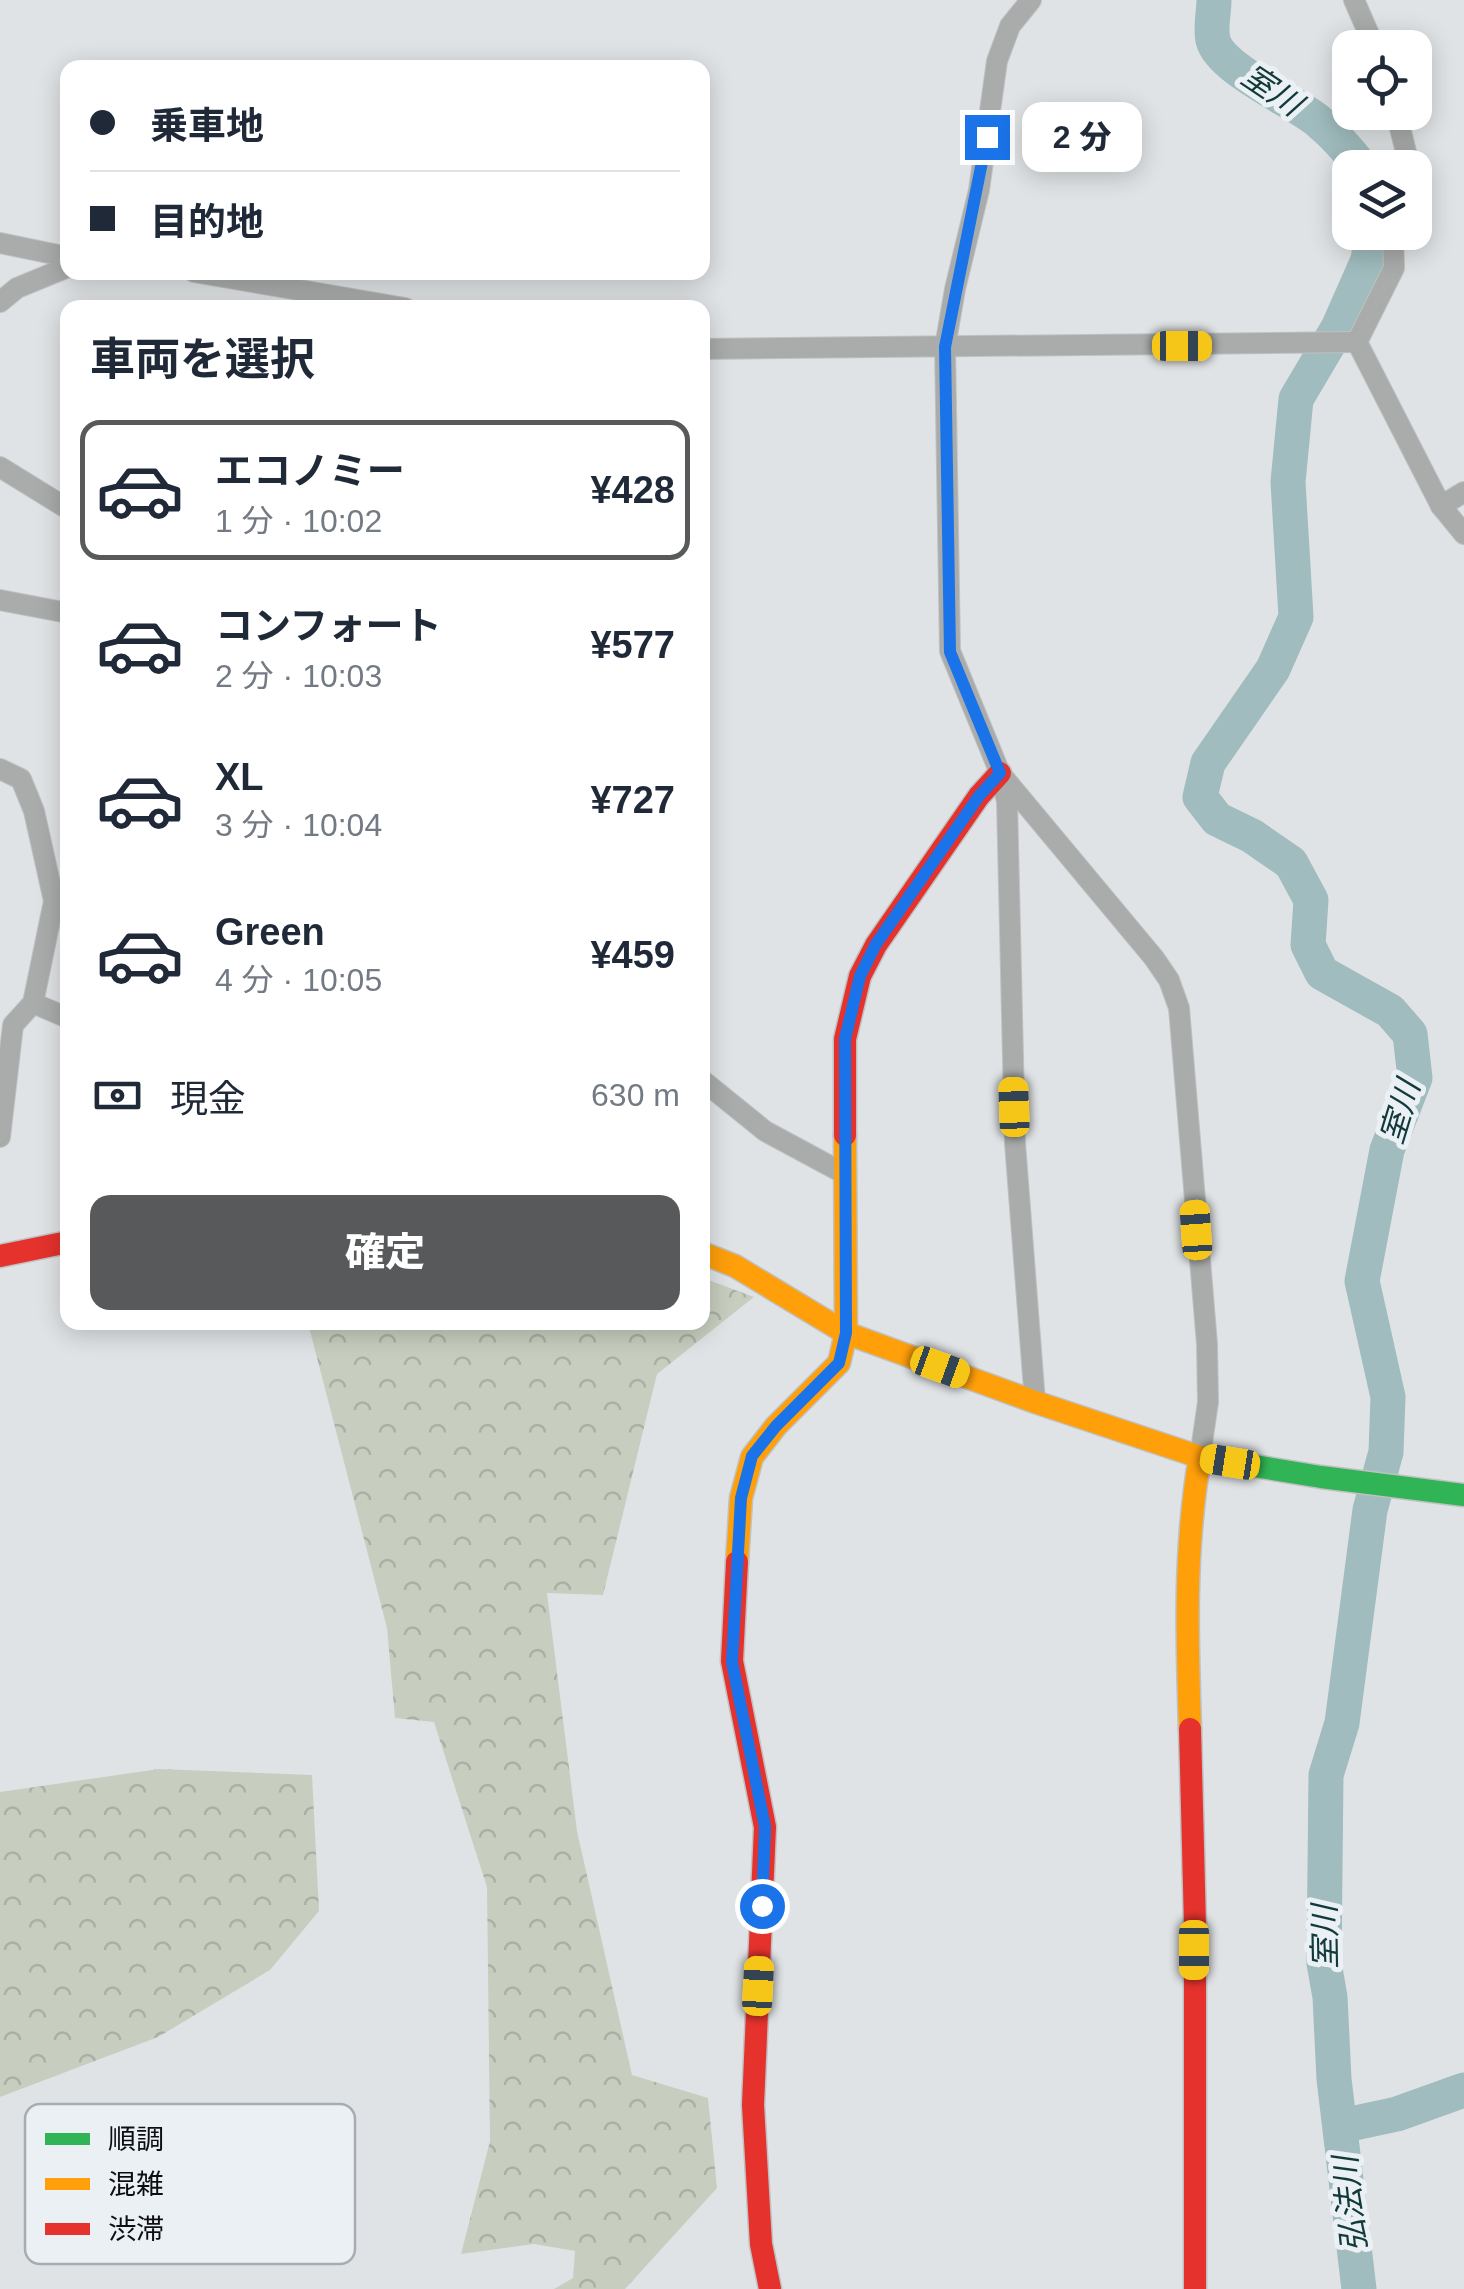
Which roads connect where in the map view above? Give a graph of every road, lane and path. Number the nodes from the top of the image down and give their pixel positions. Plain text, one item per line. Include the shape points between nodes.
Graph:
1 (1031, 0) edge
2 (1354, 0) edge
3 (1367, 30) edge
4 (0, 243) edge
5 (1394, 250) edge
6 (60, 254) edge
7 (60, 270) edge
8 (241, 280) edge
9 (358, 300) edge
10 (0, 302) edge
11 (1357, 342) junction
12 (945, 347) junction
13 (710, 349) edge
14 (0, 466) edge
15 (1464, 492) edge
16 (60, 504) edge
17 (1442, 506) junction
18 (1464, 534) edge
19 (0, 600) edge
20 (60, 611) edge
21 (0, 768) edge
22 (1000, 773) junction
23 (33, 1003) junction
24 (60, 1015) edge
25 (710, 1086) edge
26 (0, 1137) edge
27 (843, 1173) junction
28 (60, 1244) edge
29 (0, 1256) edge
30 (710, 1256) edge
31 (846, 1333) junction
32 (1035, 1402) junction
33 (1200, 1457) junction
34 (1464, 1495) edge
35 (770, 2289) edge
36 (1196, 2289) edge

1 - 12 street via 1010,26 997,61
2 - 3 street
4 - 6 street
5 - 11 street via 1394,268
7 - 10 street
8 - 9 street
11 - 12 street
11 - 17 street
12 - 13 street
12 - 22 street via 950,652
14 - 16 street
15 - 17 street
17 - 18 street
19 - 20 street
21 - 23 street via 21,779 34,811 54,901
22 - 27 street via 860,976 845,1039
22 - 32 street via 1007,801 1014,1143
22 - 33 street via 1154,958 1179,1008 1207,1344
23 - 24 street
23 - 26 street via 12,1025
25 - 27 street via 765,1130
27 - 31 street
28 - 29 street
30 - 31 street
31 - 32 street
31 - 35 street via 839,1363 752,1456 741,1498 732,1662 765,1827 753,2106
32 - 33 street
33 - 34 street
33 - 36 street via 1191,1499 1189,1592

